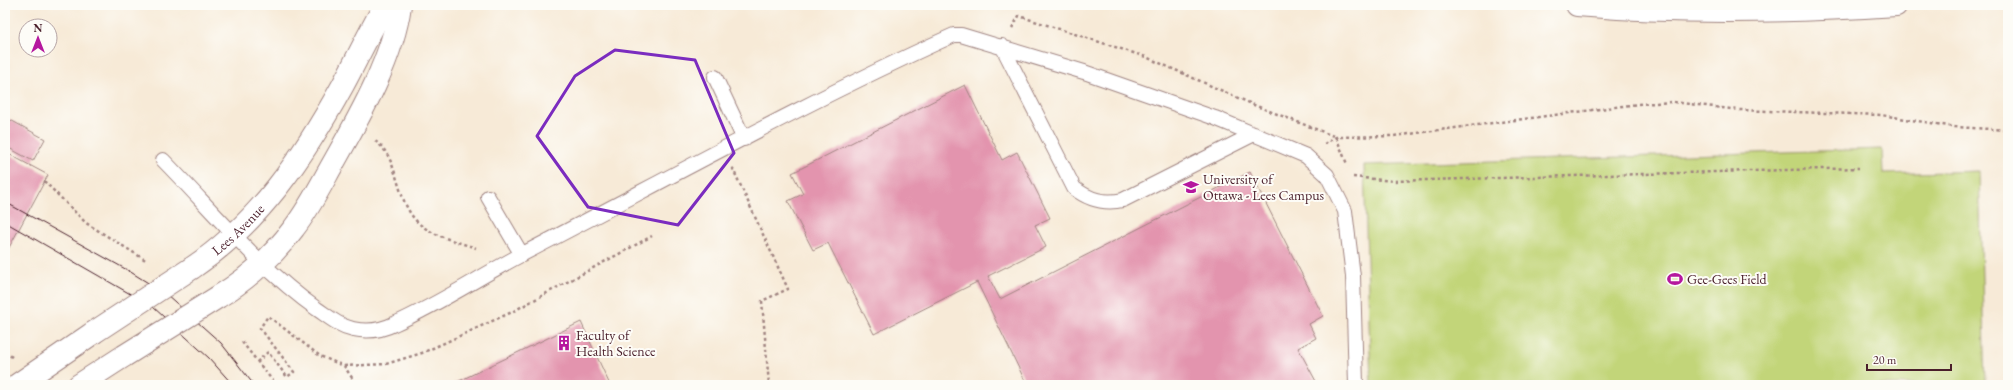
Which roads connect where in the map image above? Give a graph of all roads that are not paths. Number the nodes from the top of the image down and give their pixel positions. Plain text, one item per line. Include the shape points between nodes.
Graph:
1 (385, 5) edge
2 (400, 5) edge
3 (1576, 5) edge
4 (1896, 5) edge
5 (1002, 46) junction
6 (715, 77) dead end
7 (1254, 134) junction
8 (744, 139) junction
9 (163, 160) dead end
10 (488, 197) dead end
11 (235, 235) junction
12 (522, 255) junction
13 (261, 262) junction
14 (17, 385) edge
15 (79, 385) edge
16 (1356, 385) edge

1 - 11 main road, Lees Avenue via 309,142 264,206
2 - 13 main road via 397,24 385,60 352,131 295,228
3 - 4 main road via 1727,11 1797,11
5 - 7 lane via 1091,74
5 - 7 lane via 1074,188 1083,196 1098,201 1123,200
5 - 8 lane via 954,35 895,61
6 - 8 lane
7 - 16 lane via 1306,156 1327,175 1345,211 1350,244
8 - 12 lane
9 - 11 lane
10 - 12 lane
11 - 13 lane
11 - 14 main road, Lees Avenue, bridge via 192,268
12 - 13 lane via 398,323 375,330 340,325 289,290
13 - 15 main road, bridge via 236,286

